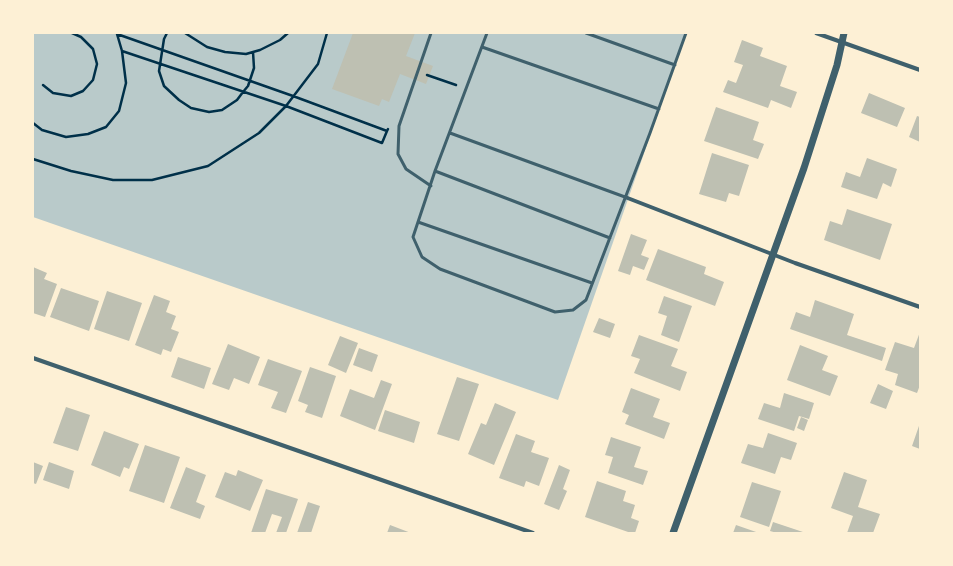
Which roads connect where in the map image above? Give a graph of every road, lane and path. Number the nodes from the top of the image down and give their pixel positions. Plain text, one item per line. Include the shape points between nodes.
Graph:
1 (72, 33) edge
2 (168, 33) edge
3 (185, 33) edge
4 (288, 33) edge
5 (327, 33) edge
6 (432, 33) edge
7 (487, 33) edge
8 (586, 33) edge
9 (686, 33) edge
10 (816, 33) edge
11 (844, 33) edge
12 (116, 34) edge
13 (843, 42) junction
14 (482, 47) junction
15 (162, 50) junction
16 (122, 51) junction
17 (253, 52) junction
18 (160, 63) junction
19 (675, 65) junction
20 (920, 70) edge
21 (418, 72) junction
22 (250, 81) junction
23 (43, 85) dead end
24 (466, 89) junction
25 (243, 92) junction
26 (293, 96) junction
27 (286, 106) junction
28 (659, 109) junction
29 (33, 123) edge
30 (389, 125) dead end
31 (387, 131) junction
32 (450, 133) junction
33 (33, 159) edge
34 (436, 171) junction
35 (431, 186) junction
36 (625, 197) junction
37 (418, 222) junction
38 (610, 238) junction
39 (772, 254) junction
40 (592, 283) junction
41 (920, 307) edge
42 (33, 358) edge
43 (533, 533) edge
44 (674, 533) edge

1 - 23 path via 81,37 93,49 97,64 93,80 83,91 71,96 54,93
2 - 15 path via 164,38
3 - 17 path via 213,49 246,54
4 - 17 path via 280,40
5 - 26 path via 318,64
6 - 21 lane
7 - 14 lane
8 - 19 lane
9 - 19 lane
10 - 13 street
11 - 13 street
12 - 15 path
12 - 16 path
13 - 20 street
13 - 39 street via 804,168
14 - 24 lane
14 - 28 lane
15 - 18 path
15 - 22 path
16 - 18 path
16 - 29 path via 126,83 119,111 106,126 88,134 66,137 42,130
17 - 22 path via 254,68
18 - 25 path
18 - 25 path via 159,71 164,86 191,108 209,112 222,110 237,100
19 - 28 lane
21 - 24 path
21 - 35 lane via 399,126 398,154 406,169
22 - 25 path
22 - 26 path
24 - 32 lane
25 - 27 path
26 - 27 path
26 - 31 path
27 - 31 path via 382,143
27 - 33 path via 259,133 208,166 152,180 113,180
28 - 36 lane
30 - 31 path
32 - 34 lane
32 - 36 lane
34 - 35 lane
34 - 38 lane
35 - 37 lane
36 - 38 lane
36 - 39 street
37 - 40 lane
37 - 40 lane via 413,237 422,258 440,269 554,312 573,310 586,300
38 - 40 lane
39 - 41 street
39 - 44 street
42 - 43 street

